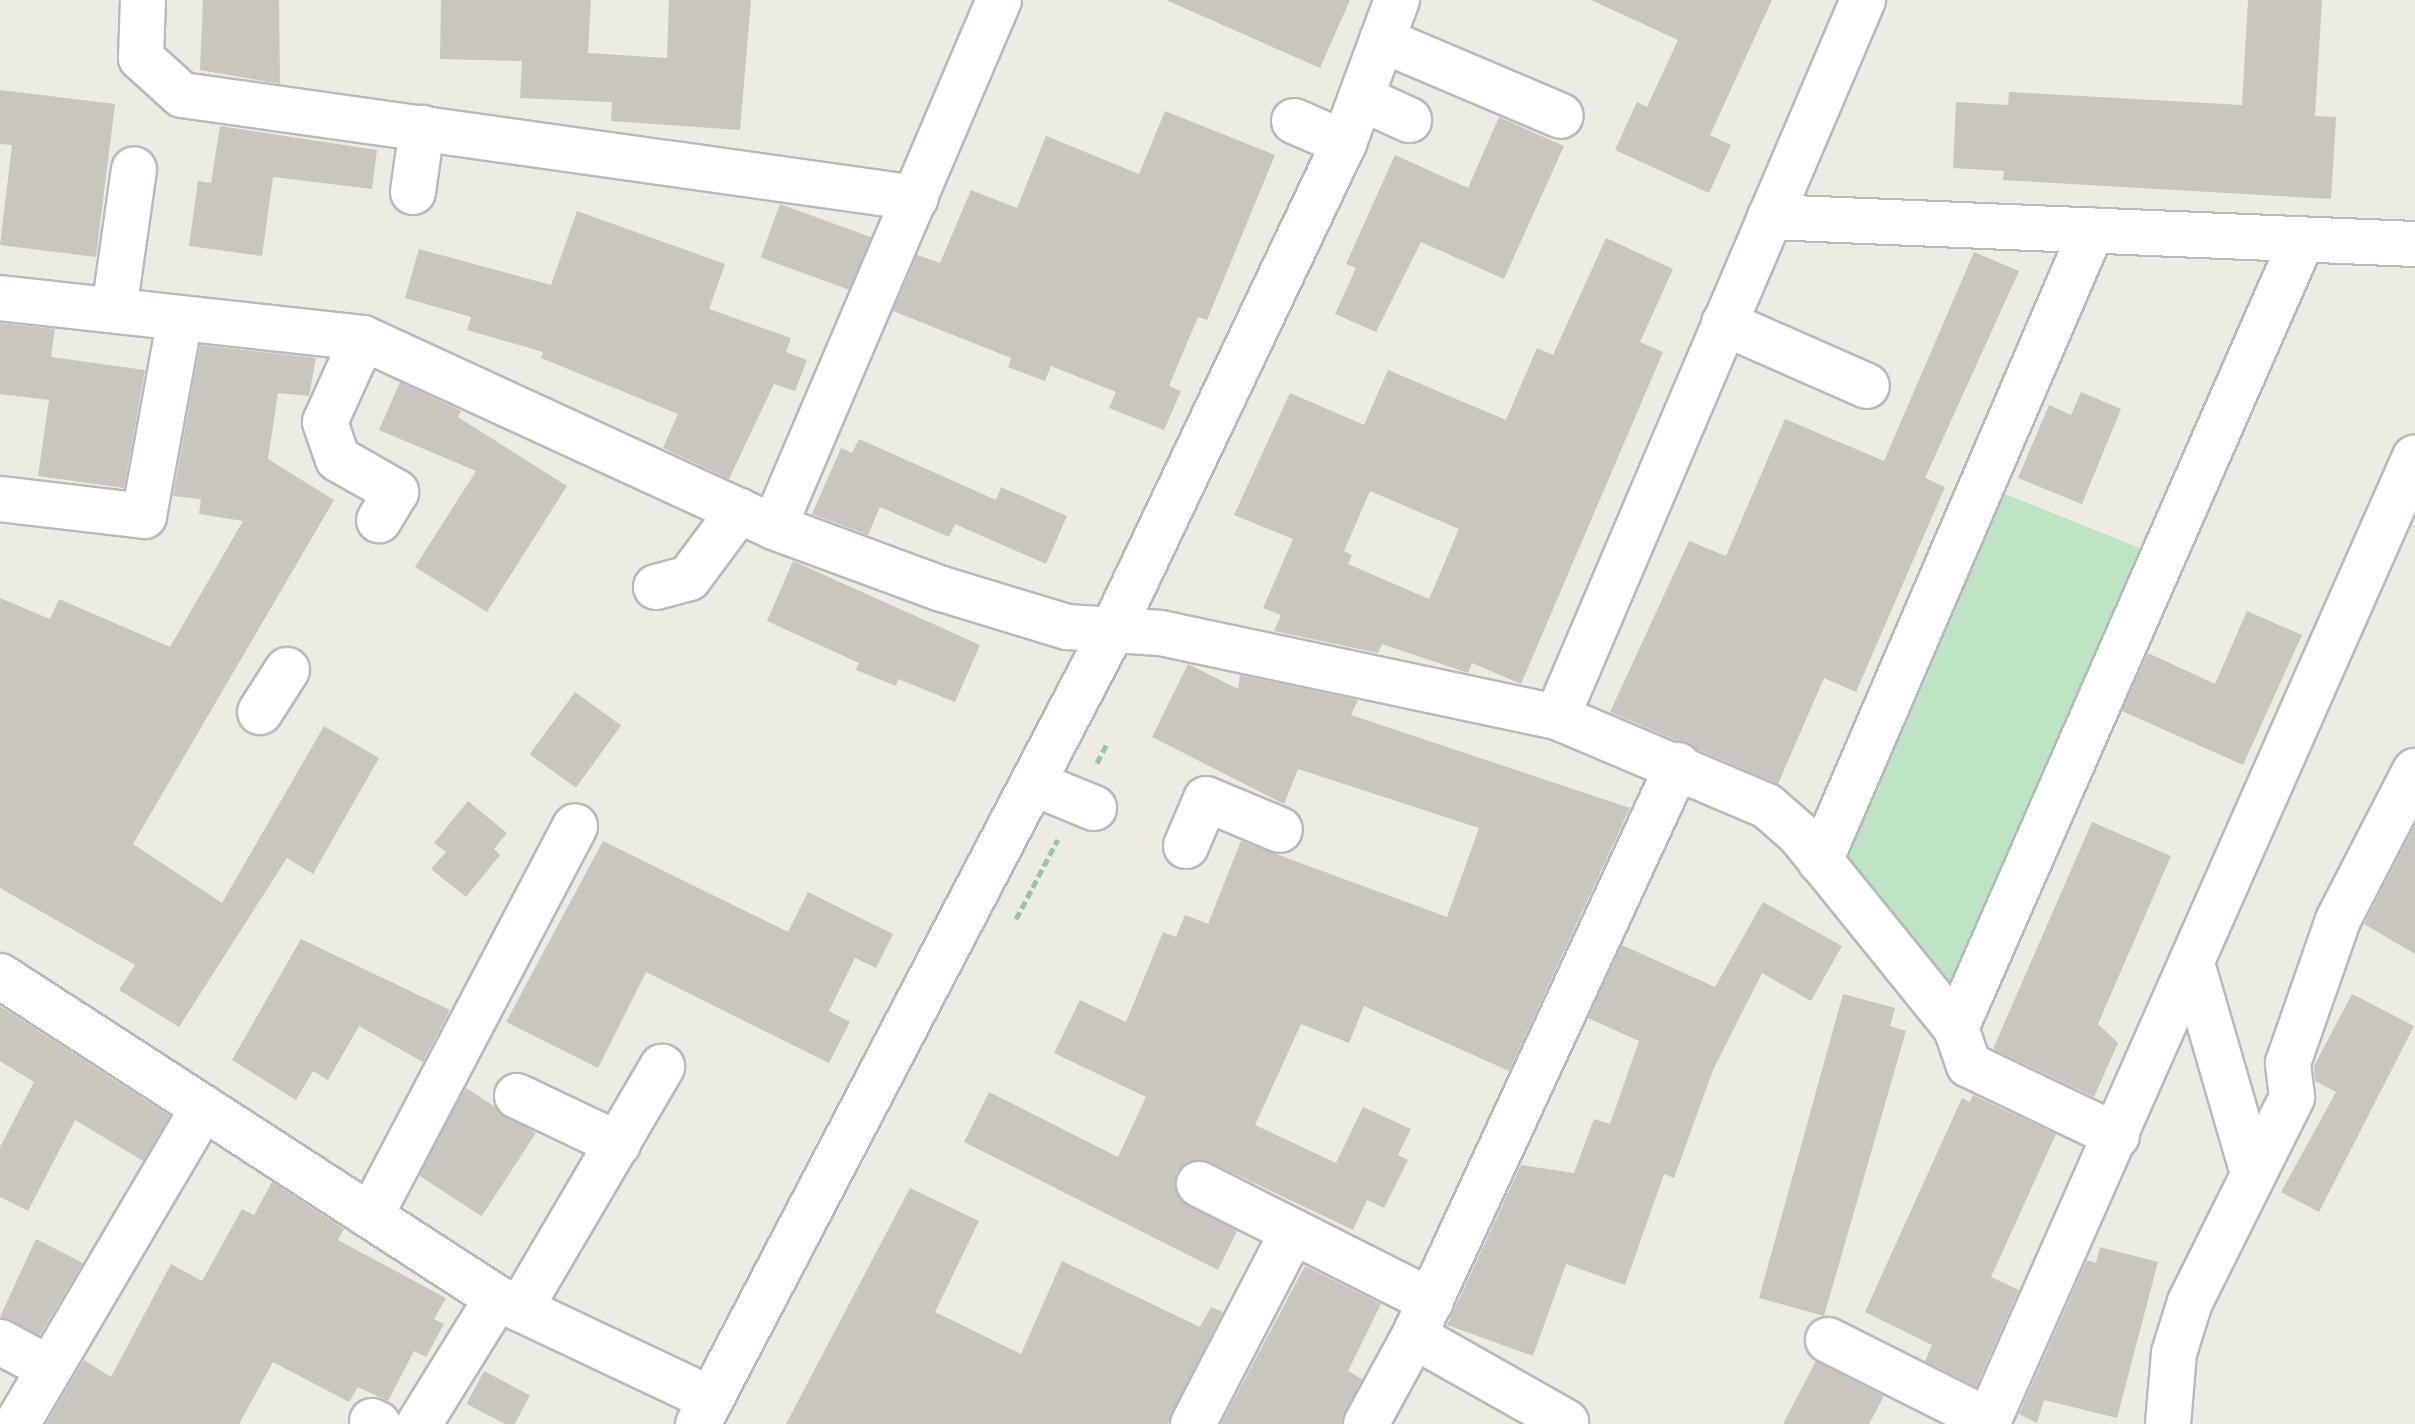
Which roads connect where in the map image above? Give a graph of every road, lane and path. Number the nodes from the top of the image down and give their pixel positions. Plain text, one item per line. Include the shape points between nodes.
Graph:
1 (143, 0) edge
2 (999, 0) edge
3 (1397, 0) edge
4 (1863, 0) edge
5 (1382, 40) junction
6 (1361, 98) junction
7 (1561, 116) dead end
8 (1409, 120) dead end
9 (1294, 121) dead end
10 (422, 128) junction
11 (1344, 143) junction
12 (134, 169) dead end
13 (413, 192) dead end
14 (916, 198) junction
15 (1770, 217) junction
16 (2092, 230) junction
17 (2302, 240) junction
18 (2415, 244) edge
19 (0, 298) edge
20 (114, 310) junction
21 (180, 318) junction
22 (1724, 323) junction
23 (363, 338) junction
24 (1867, 386) dead end
25 (2415, 457) edge
26 (0, 499) edge
27 (756, 519) junction
28 (379, 520) dead end
29 (656, 587) dead end
30 (1112, 631) junction
31 (287, 670) dead end
32 (260, 712) dead end
33 (1557, 717) junction
34 (1678, 765) junction
35 (2415, 771) edge
36 (1033, 783) junction
37 (1094, 808) dead end
38 (575, 826) dead end
39 (1280, 830) dead end
40 (1186, 846) dead end
41 (1820, 861) junction
42 (2193, 967) junction
43 (0, 976) edge
44 (1956, 1028) junction
45 (662, 1067) dead end
46 (517, 1096) dead end
47 (203, 1108) junction
48 (2117, 1136) junction
49 (618, 1144) junction
50 (2253, 1173) junction
51 (1199, 1184) dead end
52 (371, 1215) junction
53 (1293, 1231) junction
54 (508, 1304) junction
55 (1422, 1318) junction
56 (1828, 1340) dead end
57 (0, 1342) edge
58 (49, 1368) junction
59 (705, 1412) edge
60 (1566, 1422) dead end
61 (1988, 1422) edge
62 (17, 1424) edge
63 (419, 1424) edge
64 (1193, 1424) edge
65 (1366, 1424) edge
66 (2168, 1424) edge

1 - 10 street via 141,58 182,95
2 - 14 street
3 - 5 street
4 - 15 street
5 - 6 street
5 - 7 street
6 - 8 street
6 - 11 street
9 - 11 street
10 - 13 street
10 - 14 street
11 - 30 street
12 - 20 street
14 - 27 street
15 - 16 street
15 - 22 street
16 - 17 street
16 - 41 street
17 - 18 street
17 - 44 street
19 - 20 street
20 - 21 street
21 - 23 street
21 - 26 street via 144,516
22 - 24 street
22 - 33 street
23 - 27 street
23 - 28 street via 325,422 338,459 396,492
25 - 42 street
27 - 29 street via 689,578
27 - 30 street via 942,589 1067,627
30 - 33 street via 1161,633
30 - 36 street
31 - 32 street
33 - 34 street
34 - 41 street via 1767,806
34 - 55 street
35 - 50 street via 2338,920 2288,1063 2292,1097
36 - 37 street
36 - 59 street
38 - 52 street
39 - 40 street via 1206,799
41 - 44 street
42 - 48 street
42 - 50 street
43 - 47 street
44 - 48 street via 1969,1065
45 - 49 street
46 - 49 street
47 - 52 street
47 - 58 street
48 - 61 street
49 - 54 street
50 - 66 street via 2190,1302 2174,1353
51 - 53 street
52 - 54 street
53 - 55 street
53 - 64 street
54 - 59 street
54 - 63 street
55 - 60 street
55 - 65 street
56 - 61 street
57 - 58 street
58 - 62 street

